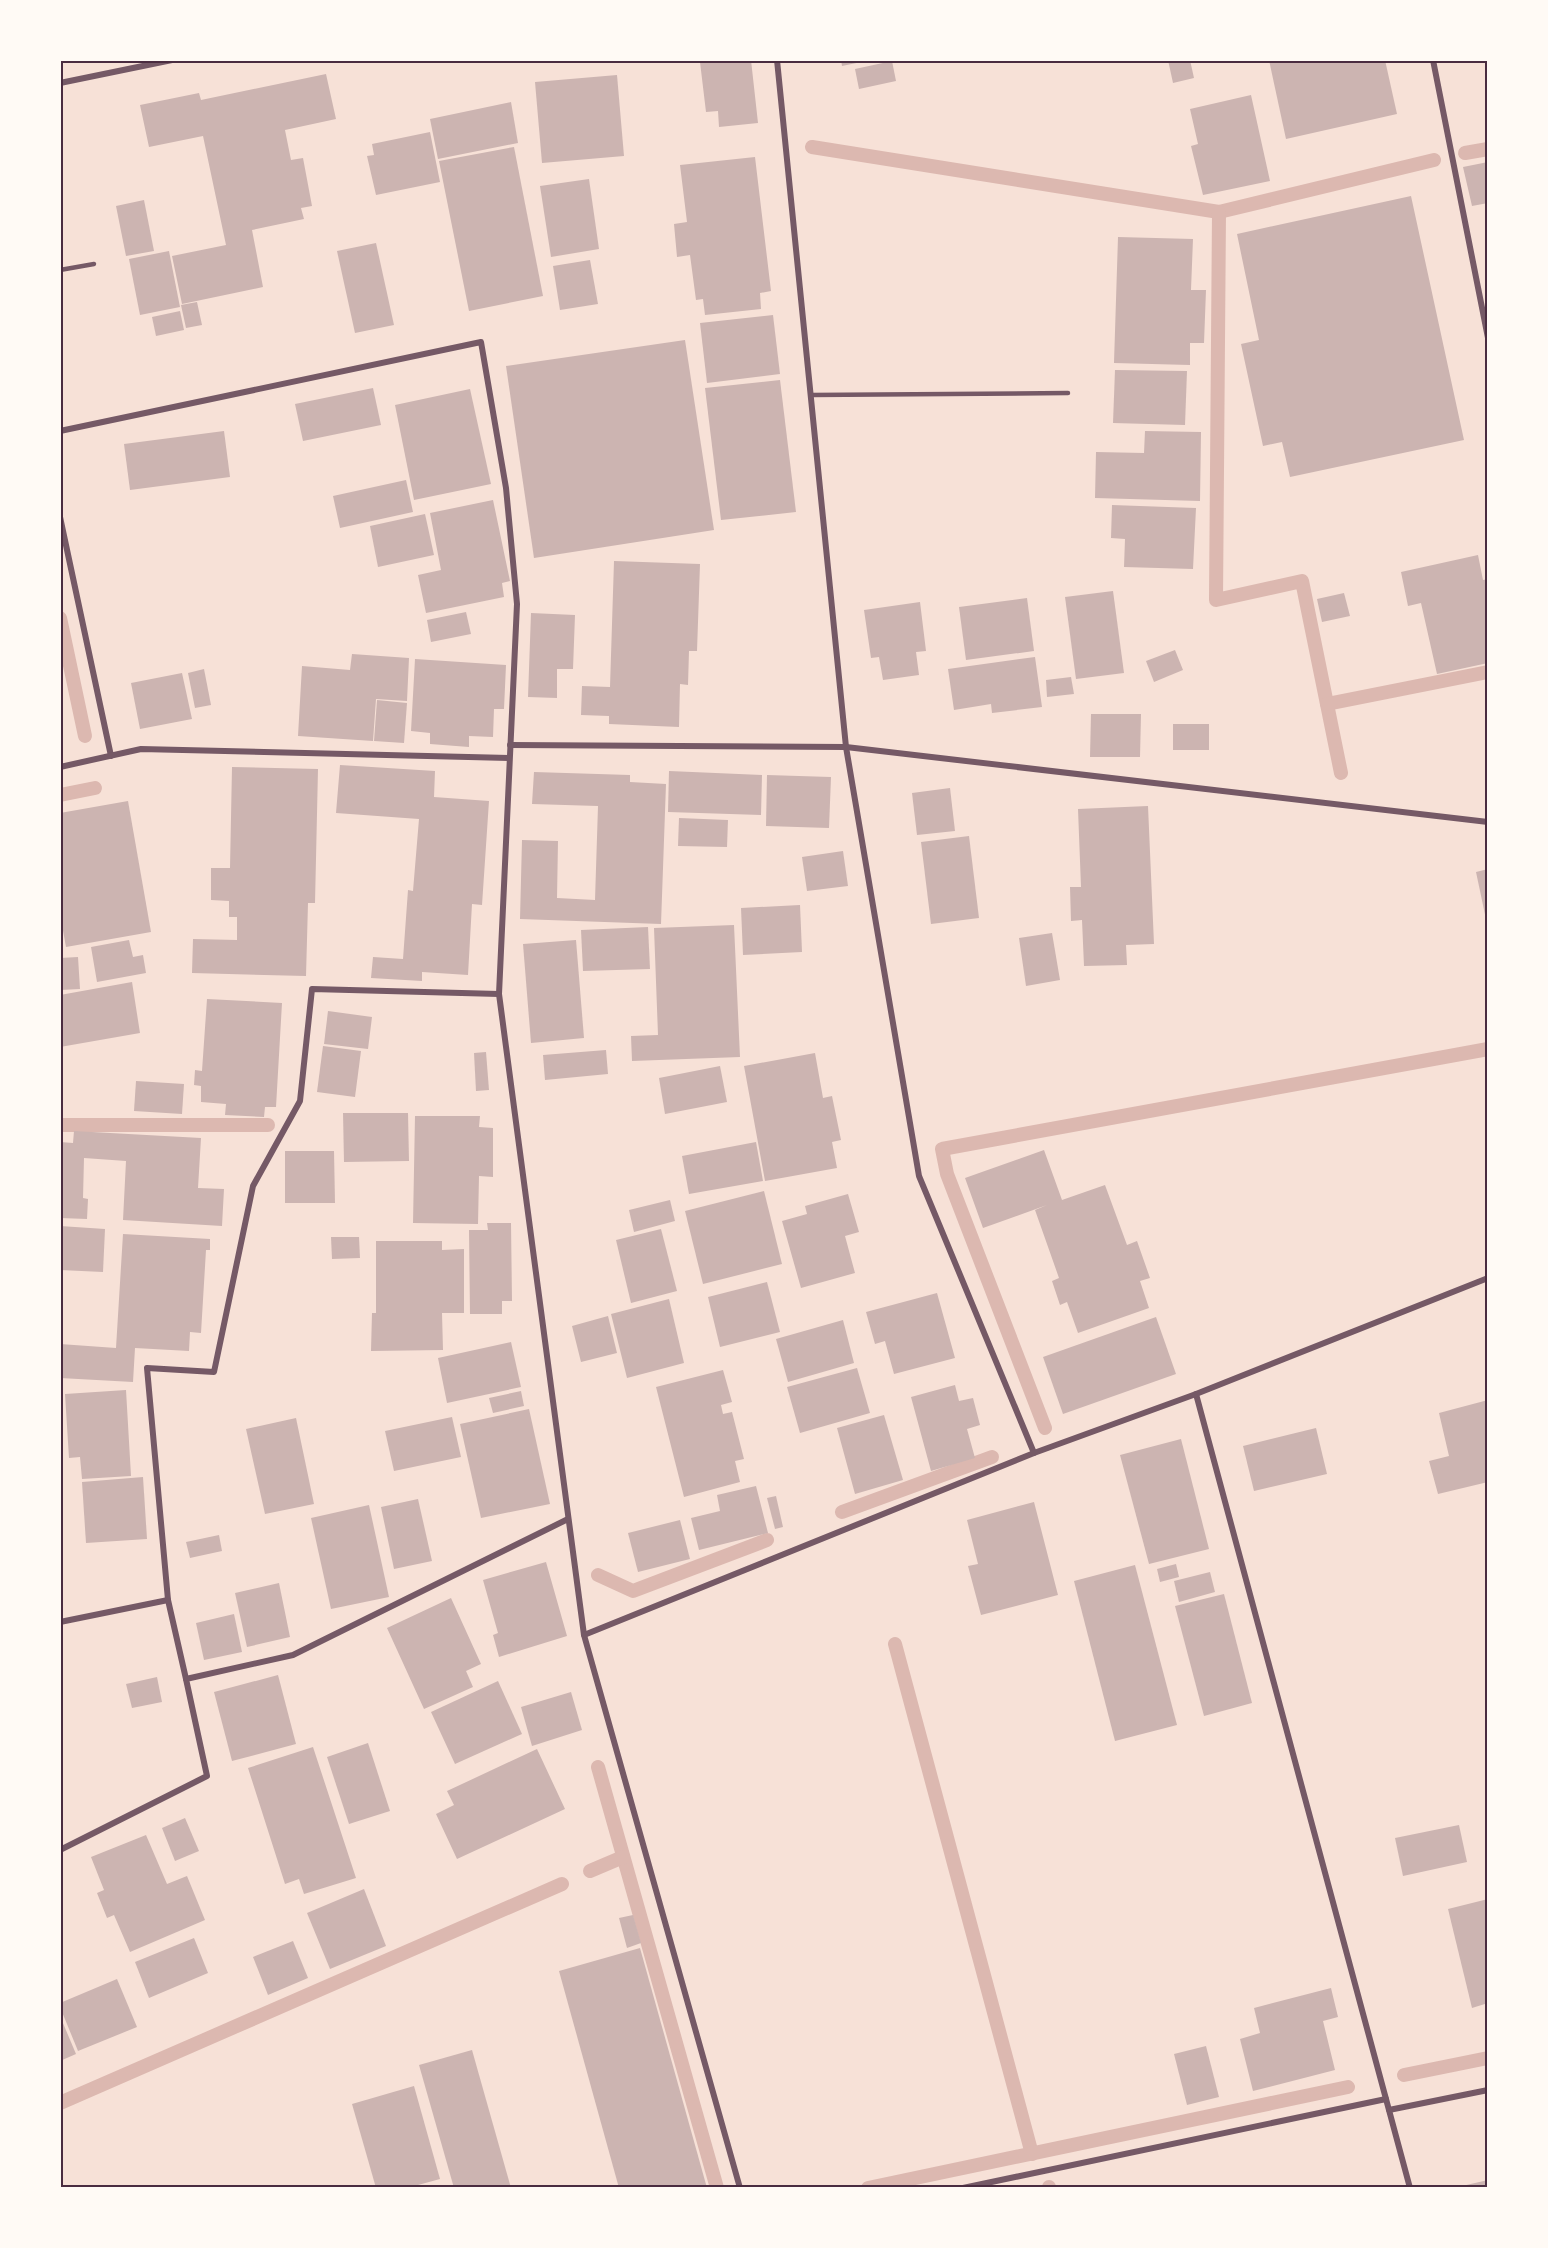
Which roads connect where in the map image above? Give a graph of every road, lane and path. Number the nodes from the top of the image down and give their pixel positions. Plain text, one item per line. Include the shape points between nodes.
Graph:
1 (172, 60) edge
2 (777, 60) edge
3 (1433, 60) edge
4 (60, 83) edge
5 (94, 264) dead end
6 (60, 270) edge
7 (1488, 338) edge
8 (1068, 393) dead end
9 (811, 395) junction
10 (60, 431) edge
11 (60, 518) edge
12 (510, 745) junction
13 (846, 747) junction
14 (111, 756) junction
15 (509, 758) junction
16 (60, 767) edge
17 (1488, 822) edge
18 (499, 994) junction
19 (1488, 1278) edge
20 (1196, 1394) junction
21 (1034, 1453) junction
22 (568, 1519) junction
23 (168, 1600) junction
24 (60, 1622) edge
25 (584, 1635) junction
26 (186, 1679) junction
27 (60, 1850) edge
28 (1488, 2090) edge
29 (1386, 2099) junction
30 (1389, 2110) junction
31 (740, 2188) edge
32 (963, 2188) edge
33 (1410, 2188) edge

1 - 4 street
2 - 9 street
3 - 7 street
5 - 6 lane
8 - 9 lane
9 - 13 street
10 - 12 street via 481,342 506,488 517,604
11 - 14 street
12 - 13 street
12 - 15 street
13 - 17 street
13 - 21 street via 919,1176
14 - 15 street via 141,749
14 - 16 street
15 - 18 street
18 - 22 street
18 - 23 street via 312,988 300,1101 253,1186 214,1372 147,1368
19 - 20 street
20 - 21 street
20 - 29 street
21 - 25 street
22 - 25 street
22 - 26 street via 293,1654
23 - 24 street
23 - 26 street
25 - 31 street
26 - 27 street via 207,1776
28 - 30 street
29 - 30 street
29 - 32 street
30 - 33 street

